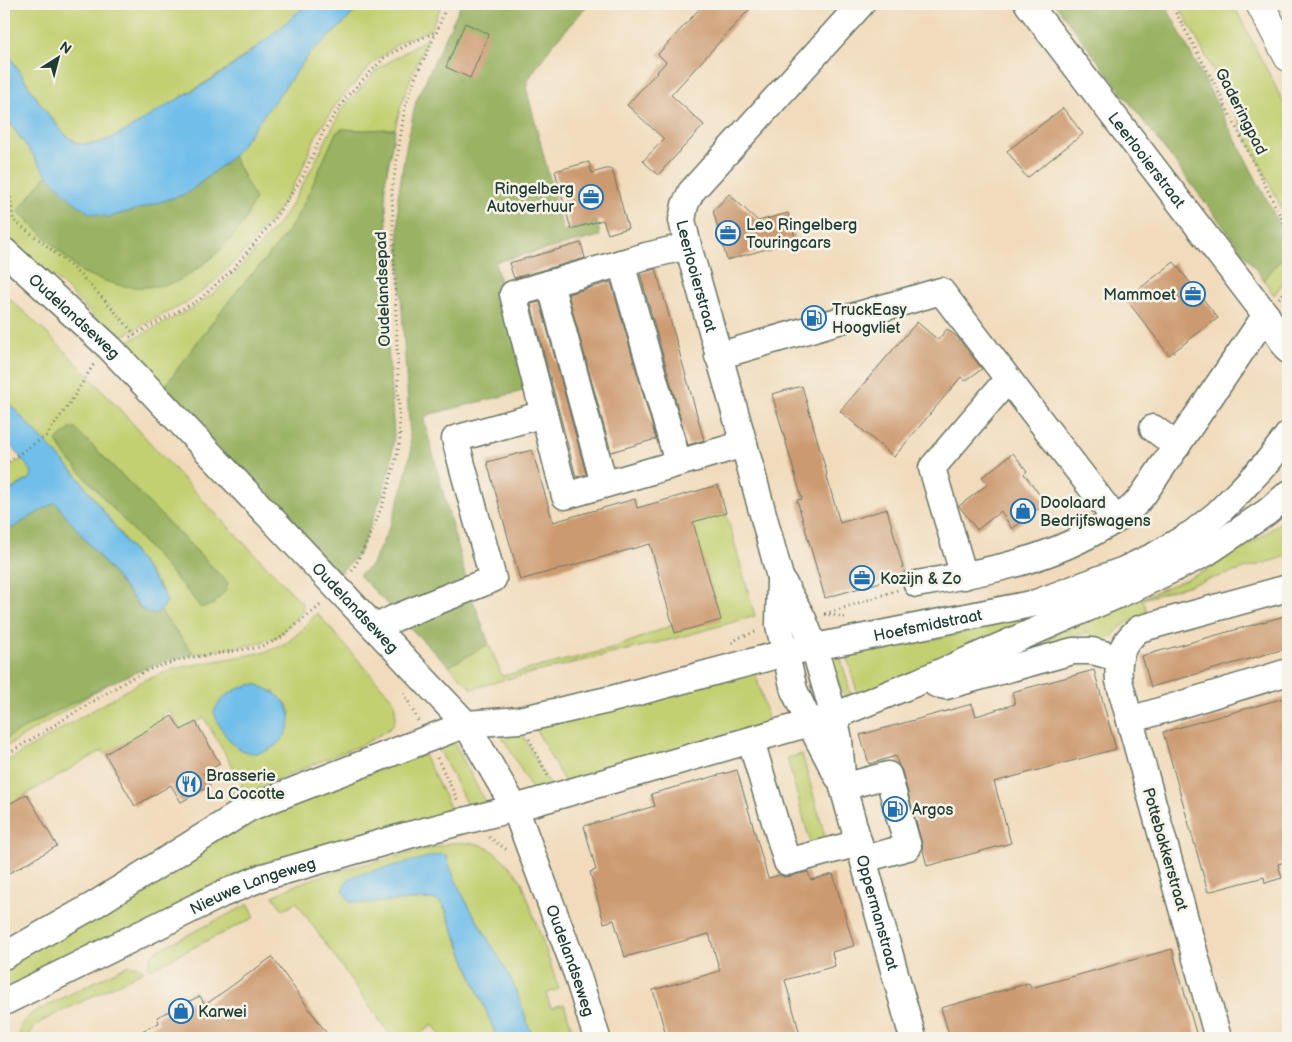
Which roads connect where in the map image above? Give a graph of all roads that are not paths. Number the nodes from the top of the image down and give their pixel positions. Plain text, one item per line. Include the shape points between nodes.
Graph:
1 (861, 4) edge
2 (1028, 4) edge
3 (1260, 4) edge
4 (1288, 57) edge
5 (688, 246) junction
6 (4, 251) edge
7 (621, 263) junction
8 (550, 283) junction
9 (1266, 315) junction
10 (1288, 350) edge
11 (718, 356) junction
12 (1008, 379) junction
13 (544, 414) junction
14 (1153, 428) dead end
15 (1288, 435) edge
16 (744, 444) junction
17 (1177, 446) junction
18 (678, 463) junction
19 (604, 484) junction
20 (1288, 494) edge
21 (1116, 520) junction
22 (964, 576) junction
23 (780, 577) junction
24 (917, 584) road end
25 (1288, 588) edge
26 (1040, 615) junction
27 (375, 628) junction
28 (814, 647) junction
29 (785, 653) junction
30 (1118, 658) junction
31 (1288, 672) edge
32 (918, 682) junction
33 (834, 716) junction
34 (1130, 720) junction
35 (466, 724) junction
36 (810, 724) junction
37 (751, 741) junction
38 (843, 787) junction
39 (515, 808) junction
40 (861, 851) junction
41 (4, 956) edge
42 (4, 1002) edge
43 (597, 1038) edge
44 (913, 1038) edge
45 (1218, 1038) edge

1 - 5 street, Leerlooierstraat via 690,192 682,220
2 - 9 street, Leerlooierstraat
3 - 4 highway
5 - 7 street
5 - 11 street, Leerlooierstraat
6 - 27 street, Oudelandseweg via 102,360 335,593
7 - 8 street
7 - 18 street
8 - 13 street via 513,294
8 - 19 street
9 - 10 street, Leerlooierstraat
9 - 17 street
11 - 12 street via 941,291
11 - 16 street, Leerlooierstraat
12 - 21 street
12 - 22 street via 932,468
13 - 19 street via 565,496
13 - 27 street via 455,439 493,578
14 - 17 street
15 - 26 street, Hoefsmidstraat via 1242,490 1193,532 1156,555
16 - 18 street
16 - 23 street, Leerlooierstraat
17 - 21 street via 1143,495
18 - 19 street
20 - 26 street, Hoefsmidstraat via 1206,553 1136,587
21 - 22 street via 1042,556
22 - 24 street
23 - 28 street, Leerlooierstraat via 804,619
23 - 29 street, Leerlooierstraat via 780,625
25 - 30 street via 1139,629
26 - 28 street, Hoefsmidstraat
26 - 32 street, Hoefsmidstraat
27 - 35 street, Oudelandseweg
28 - 29 street, Hoefsmidstraat
28 - 33 street, Oppermanstraat
29 - 35 street, Hoefsmidstraat via 520,720
29 - 36 street, Oppermanstraat via 794,690
30 - 32 street via 1078,650 946,686
30 - 34 street, Pottebakkerstraat via 1119,681
31 - 34 street
32 - 33 street, Hoefsmidstraat
33 - 36 street, Hoefsmidstraat
33 - 38 street, Oppermanstraat
34 - 45 street, Pottebakkerstraat
35 - 39 street, Oudelandseweg
35 - 41 street via 249,808 94,905
36 - 37 street, Hoefsmidstraat
36 - 38 street, Oppermanstraat
37 - 39 street, Hoefsmidstraat
37 - 40 street via 787,862
38 - 40 street, Oppermanstraat
38 - 40 street via 888,775 908,847
39 - 42 street, Nieuwe Langeweg via 263,877 222,894
39 - 43 street, Oudelandseweg via 577,974
40 - 44 street, Oppermanstraat

